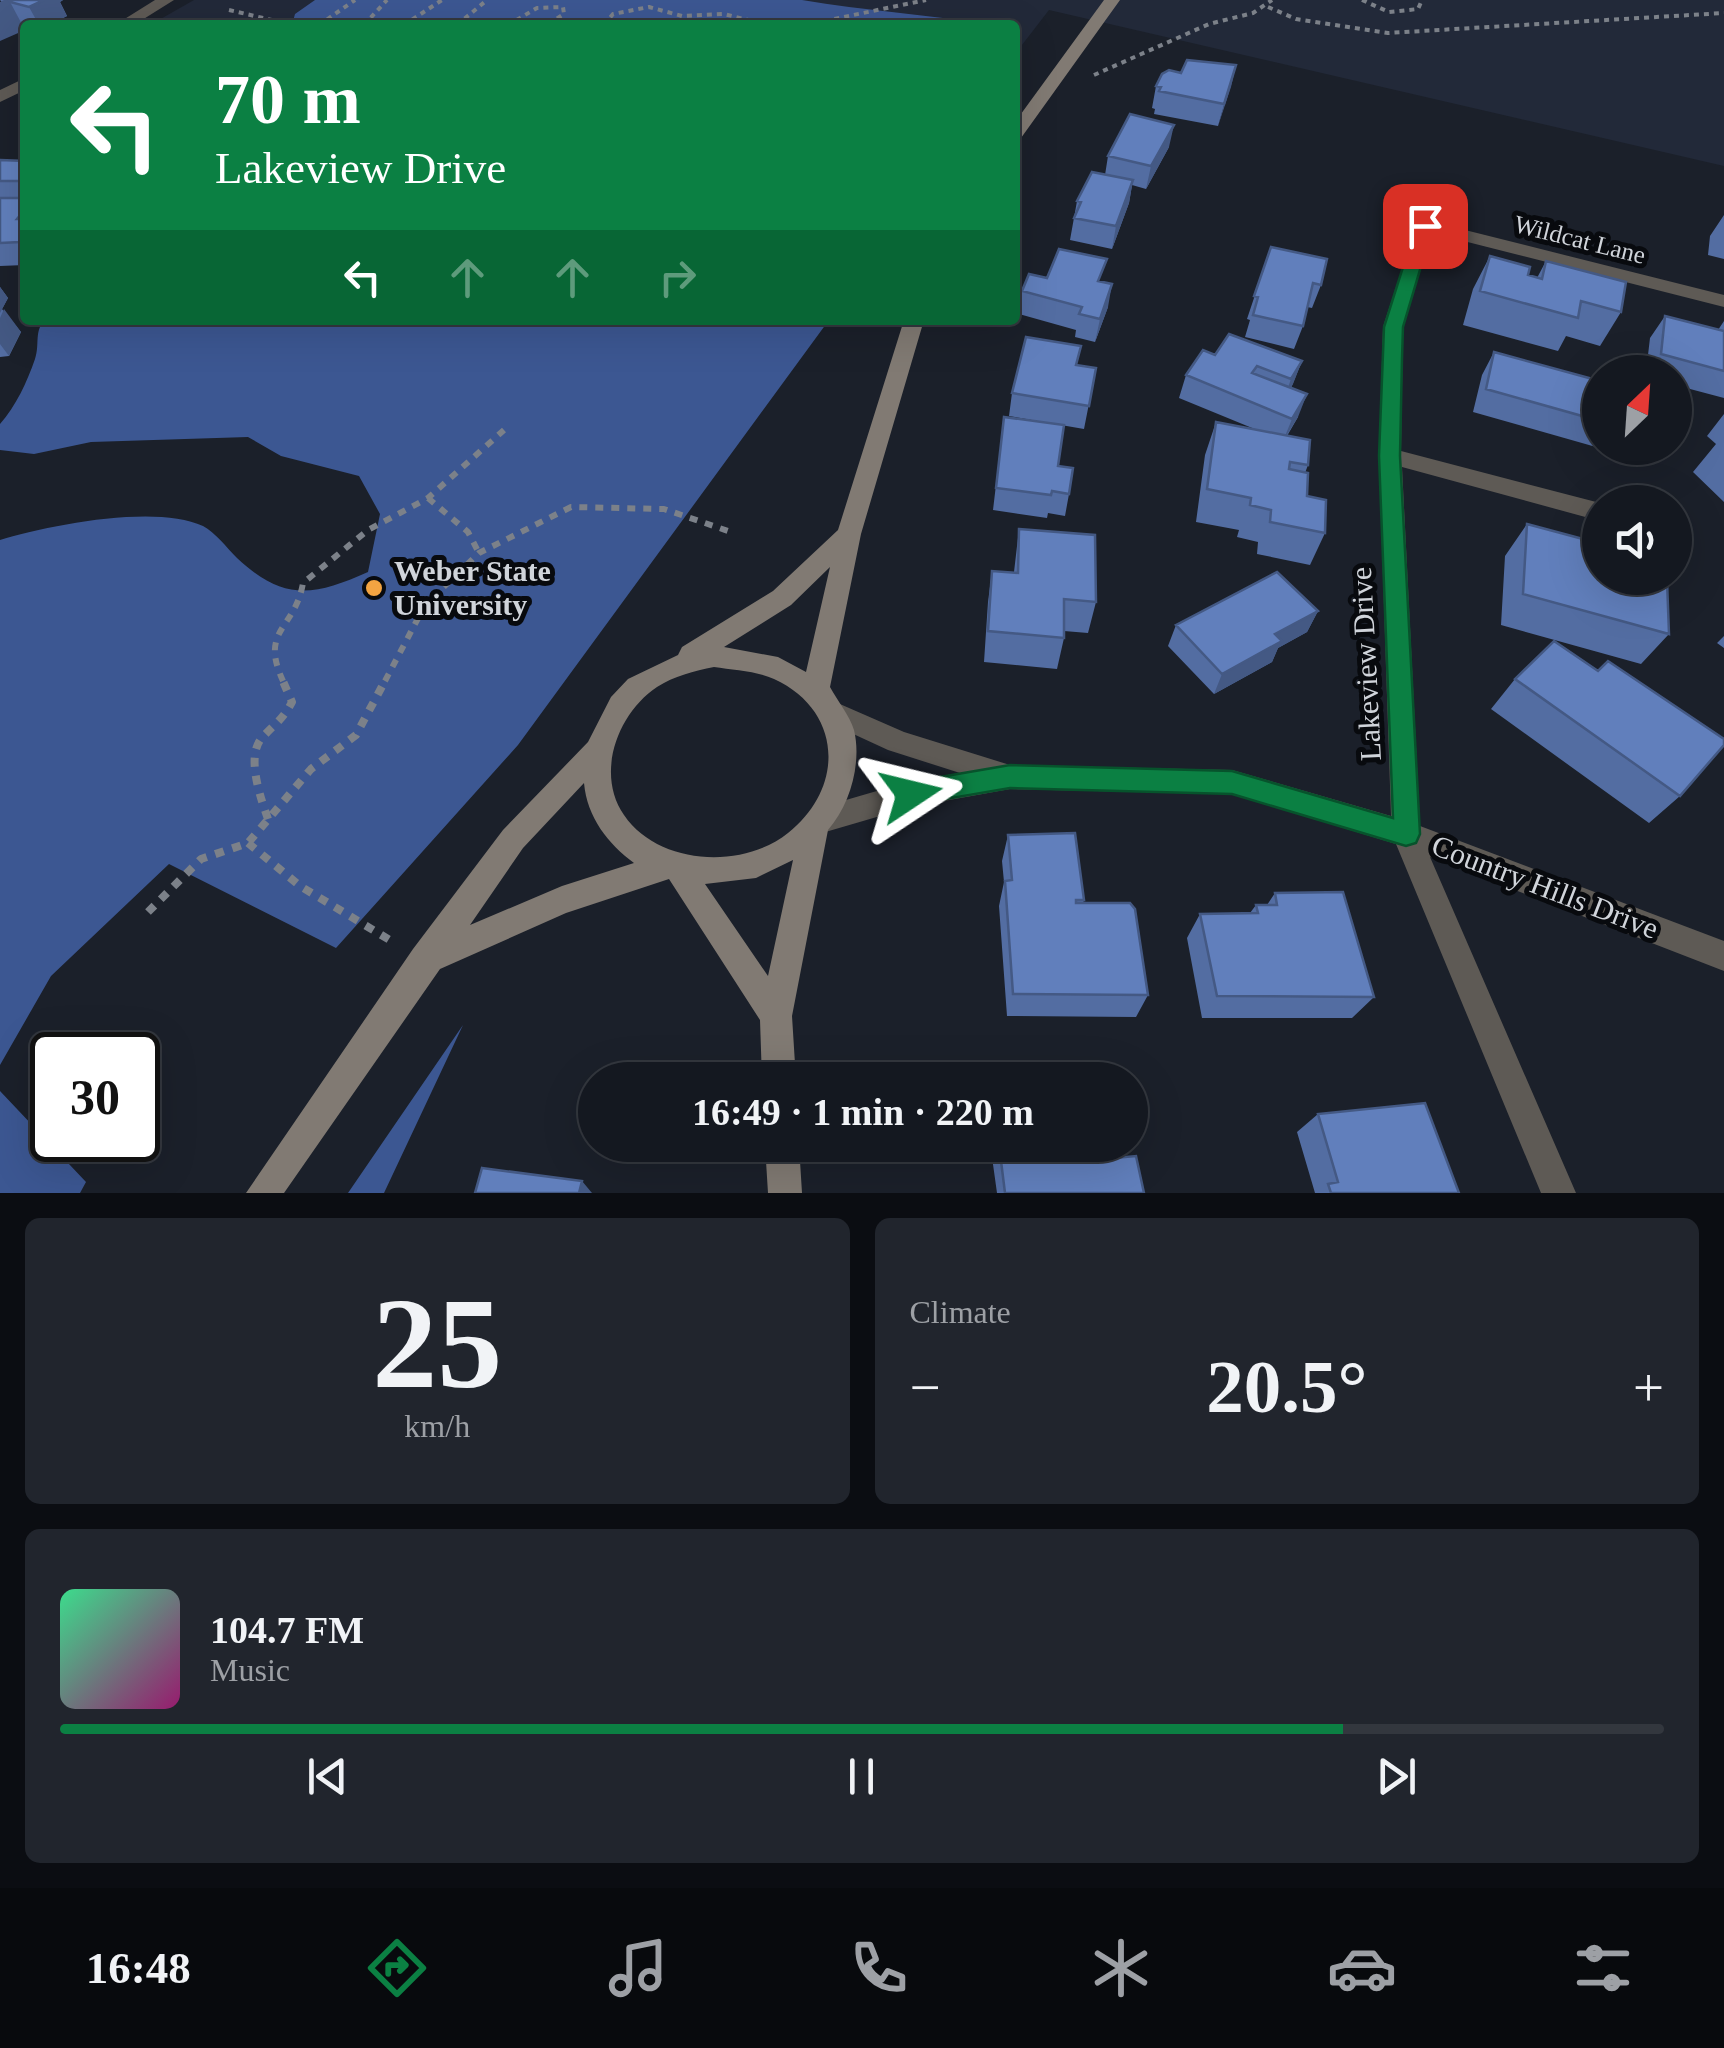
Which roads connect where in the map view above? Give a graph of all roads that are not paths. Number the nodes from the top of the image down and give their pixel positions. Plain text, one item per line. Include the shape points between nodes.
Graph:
1 (166, 0) edge
2 (1112, 0) edge
3 (132, 20) edge
4 (1020, 127) edge
5 (1425, 226) joint
6 (1724, 301) edge
7 (912, 325) edge
8 (1390, 456) junction
9 (1582, 507) edge
10 (849, 534) junction
11 (674, 666) junction
12 (816, 689) junction
13 (833, 712) junction
14 (597, 751) junction
15 (1010, 776) junction
16 (818, 824) junction
17 (1406, 834) junction
18 (674, 867) junction
19 (1724, 956) edge
20 (424, 960) junction
21 (776, 1016) junction
22 (778, 1062) edge
23 (783, 1162) edge
24 (263, 1193) edge
25 (785, 1193) edge
26 (1559, 1193) edge

1 - 3 street
2 - 4 street
5 - 6 street, Wildcat Lane
5 - 8 street, Lakeview Drive via 1394,327
7 - 10 street
8 - 9 street
8 - 17 street, Lakeview Drive
10 - 11 street via 782,598
10 - 12 street
11 - 12 street via 714,656 754,657
11 - 14 street via 638,686 612,715
12 - 13 street
13 - 15 street, Country Hills Drive via 898,742
13 - 16 street via 845,756 841,783
14 - 18 street via 596,786 610,822 638,850
14 - 20 street via 513,839
15 - 16 street, Country Hills Drive via 911,794
15 - 17 street, Country Hills Drive via 1232,782
16 - 18 street via 790,849 747,867
16 - 21 street
17 - 19 street, Country Hills Drive
17 - 26 street, Lakeview Drive
18 - 20 street via 562,900
18 - 21 street
20 - 24 street
21 - 22 street
23 - 25 street

